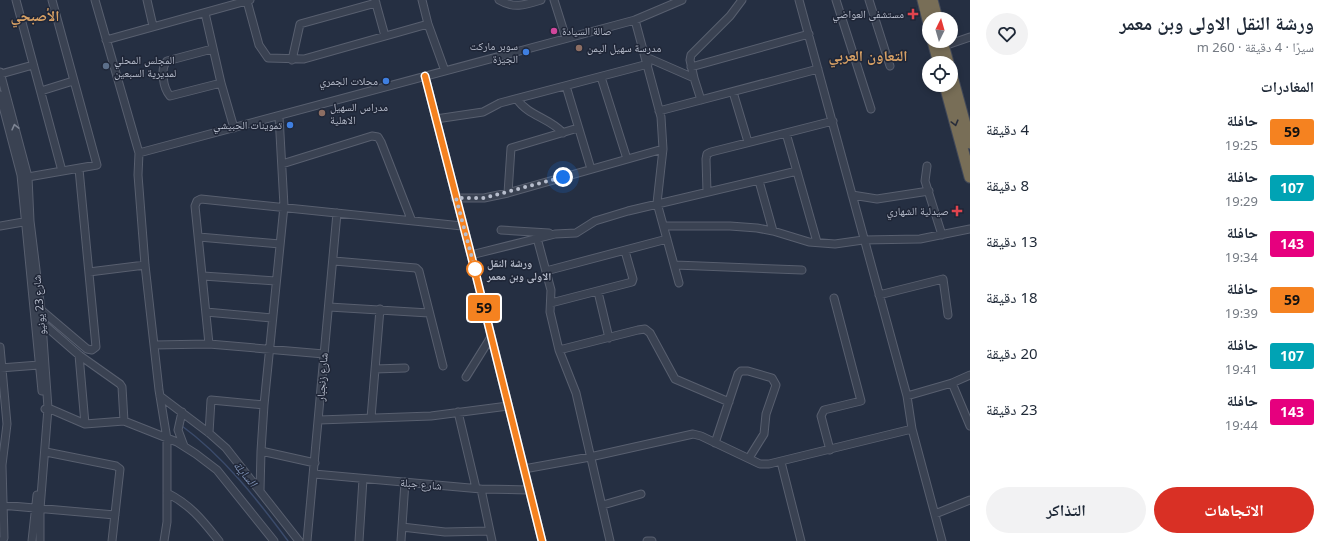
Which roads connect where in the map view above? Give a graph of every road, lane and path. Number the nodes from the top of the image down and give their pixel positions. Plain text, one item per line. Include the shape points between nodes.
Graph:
1 (16, 0) edge
2 (52, 0) edge
3 (95, 0) edge
4 (147, 0) edge
5 (248, 0) edge
6 (422, 0) edge
7 (499, 0) edge
8 (541, 0) edge
9 (554, 0) edge
10 (682, 0) edge
11 (742, 0) edge
12 (799, 0) edge
13 (836, 0) edge
14 (869, 0) edge
15 (923, 0) edge
16 (932, 0) edge
17 (376, 1) edge
18 (926, 12) edge
19 (935, 12) edge
20 (205, 13) junction
21 (635, 20) junction
22 (428, 24) junction
23 (153, 26) junction
24 (809, 34) junction
25 (385, 36) junction
26 (970, 37) edge
27 (566, 38) junction
28 (106, 40) junction
29 (958, 40) edge
30 (212, 49) junction
31 (646, 57) junction
32 (292, 60) junction
33 (648, 64) junction
34 (33, 65) junction
35 (890, 66) dead end
36 (691, 67) junction
37 (818, 68) junction
38 (445, 71) junction
39 (0, 73) edge
40 (425, 76) junction
41 (601, 77) junction
42 (694, 78) junction
43 (73, 81) junction
44 (221, 83) junction
45 (566, 86) junction
46 (41, 91) junction
47 (733, 92) junction
48 (947, 92) edge
49 (956, 92) edge
50 (0, 95) edge
51 (518, 99) junction
52 (701, 100) junction
53 (871, 109) dead end
54 (659, 111) junction
55 (279, 116) junction
56 (436, 119) junction
57 (833, 121) junction
58 (234, 128) junction
59 (578, 128) junction
60 (563, 133) junction
61 (786, 133) junction
62 (748, 142) junction
63 (970, 143) edge
64 (663, 149) junction
65 (139, 153) junction
66 (627, 159) junction
67 (282, 164) junction
68 (927, 166) dead end
69 (79, 169) junction
70 (591, 169) junction
71 (62, 171) junction
72 (797, 171) junction
73 (28, 177) junction
74 (970, 177) edge
75 (759, 181) junction
76 (929, 191) junction
77 (508, 192) junction
78 (707, 192) junction
79 (852, 195) junction
80 (456, 198) junction
81 (657, 203) junction
82 (284, 206) junction
83 (338, 213) junction
84 (410, 219) junction
85 (28, 221) junction
86 (0, 226) edge
87 (462, 226) junction
88 (664, 226) junction
89 (970, 229) edge
90 (501, 230) dead end
91 (773, 231) junction
92 (555, 234) junction
93 (942, 235) junction
94 (199, 237) junction
95 (537, 238) junction
96 (667, 239) junction
97 (863, 240) junction
98 (817, 242) junction
99 (280, 244) junction
100 (625, 251) junction
101 (471, 255) junction
102 (334, 261) junction
103 (145, 265) junction
104 (674, 265) junction
105 (802, 270) dead end
106 (546, 271) junction
107 (89, 272) junction
108 (203, 276) junction
109 (276, 281) junction
110 (679, 283) dead end
111 (598, 292) junction
112 (879, 295) junction
113 (834, 298) dead end
114 (551, 304) junction
115 (329, 307) junction
116 (380, 309) junction
117 (41, 310) junction
118 (206, 312) junction
119 (429, 313) junction
120 (948, 315) dead end
121 (272, 318) junction
122 (42, 322) junction
123 (491, 337) junction
124 (609, 338) junction
125 (209, 344) junction
126 (154, 345) junction
127 (0, 347) edge
128 (271, 349) junction
129 (559, 350) junction
130 (324, 354) junction
131 (79, 355) junction
132 (39, 365) junction
133 (443, 366) dead end
134 (2, 368) edge
135 (405, 368) dead end
136 (375, 369) junction
137 (970, 375) edge
138 (466, 377) dead end
139 (952, 383) junction
140 (160, 396) junction
141 (907, 396) junction
142 (729, 402) junction
143 (264, 405) junction
144 (508, 406) junction
145 (46, 409) junction
146 (182, 412) junction
147 (458, 412) junction
148 (371, 418) junction
149 (319, 420) junction
150 (124, 421) junction
151 (4, 424) edge
152 (85, 424) junction
153 (970, 426) edge
154 (912, 429) junction
155 (209, 432) junction
156 (167, 439) junction
157 (715, 443) junction
158 (184, 446) junction
159 (830, 450) junction
160 (261, 451) junction
161 (46, 452) junction
162 (590, 457) junction
163 (749, 458) junction
164 (781, 462) junction
165 (315, 463) junction
166 (1, 465) edge
167 (524, 469) junction
168 (314, 474) junction
169 (363, 479) junction
170 (405, 482) junction
171 (478, 489) junction
172 (529, 490) junction
173 (260, 491) junction
174 (167, 493) junction
175 (641, 494) dead end
176 (970, 500) edge
177 (603, 505) junction
178 (1, 506) edge
179 (38, 509) junction
180 (115, 514) junction
181 (935, 514) junction
182 (402, 527) junction
183 (489, 531) junction
184 (2, 541) edge
185 (32, 541) edge
186 (40, 541) edge
187 (112, 541) edge
188 (164, 541) edge
189 (220, 541) edge
190 (274, 541) edge
191 (299, 541) edge
192 (307, 541) edge
193 (359, 541) edge
194 (401, 541) edge
195 (492, 541) edge
196 (542, 541) edge
197 (610, 541) edge
198 (647, 541) edge
199 (652, 541) edge
200 (801, 541) edge
201 (942, 541) edge

1 - 34 street
2 - 43 street
3 - 28 street
4 - 23 street
5 - 20 street
5 - 32 street via 259,45 268,58
6 - 22 street
7 - 8 street via 507,5 519,7
9 - 27 street
10 - 21 street
11 - 36 street via 730,16 696,49 690,60
12 - 24 street
13 - 53 street
14 - 35 street
15 - 18 highway
16 - 19 highway
17 - 25 street
17 - 32 street via 300,24
20 - 23 street
20 - 30 street
21 - 27 street
21 - 31 street
22 - 25 street
22 - 38 street
23 - 28 street
24 - 36 street
24 - 37 street
25 - 32 street via 304,59
26 - 29 street
27 - 38 street
28 - 65 street
30 - 44 street
30 - 44 street via 167,61 162,70 167,93 174,96
31 - 33 street
31 - 42 street
33 - 41 street
33 - 54 street
34 - 39 street
34 - 46 street
36 - 42 street
37 - 47 street
37 - 57 street
38 - 40 street
73 -> 39 street, شارع 23 يونيو
40 - 55 street
40 - 56 street
41 - 45 street
41 - 66 street
42 - 52 street
43 - 46 street
43 - 69 street via 97,165
44 - 58 street
45 - 51 street
45 - 59 street
46 - 71 street
47 - 52 street
47 - 62 street
48 -> 74 highway
49 - 63 highway
50 - 85 street, شارع 23 يونيو via 21,176
51 - 56 street via 500,103 483,112
51 - 60 street via 529,112 546,120
52 - 54 street
54 - 64 street
55 - 58 street
55 - 67 street
56 - 80 street
57 - 61 street
57 - 79 street
58 - 65 street
59 - 60 street
59 - 70 street
60 - 77 street via 512,148
61 - 62 street
61 - 72 street
62 - 78 street via 707,154
64 - 66 street
64 - 81 street
65 - 103 street via 138,175
66 - 70 street
67 - 82 street
67 - 84 street via 372,136 378,137
68 - 76 street via 925,181
69 - 71 street
69 - 107 street
70 - 77 street
71 - 73 street
72 - 75 street
72 - 98 street
73 - 85 street, شارع 23 يونيو
75 - 78 street
75 - 91 street
76 - 79 street via 877,199
76 - 93 street
77 - 80 street via 484,198
78 - 81 street
79 - 97 street
80 - 87 street
81 - 88 street
81 - 92 street via 595,221 576,233
82 - 83 street
82 - 94 street via 201,199 195,206
82 - 99 street
83 - 84 street
83 - 102 street, شارع زنجبار
84 - 87 street
85 - 86 street
85 - 117 street, شارع 23 يونيو
85 - 132 street, شارع 23 يونيو
87 - 101 street
88 - 91 street via 730,226
88 - 96 street
89 - 93 street
90 - 92 street
91 - 98 street
92 - 95 street
93 - 97 street via 920,239
94 - 99 street
94 - 108 street
95 - 101 street
95 - 106 street
96 - 100 street
96 - 104 street
97 - 98 street via 835,244
97 - 112 street
99 - 109 street
100 - 106 street
100 - 111 street via 632,282
101 - 123 street
102 - 115 street, شارع زنجبار
102 - 119 street via 416,268 419,271
103 - 107 street
103 - 126 street
104 - 105 street
104 - 110 street
106 - 114 street via 551,290
107 - 117 street via 96,347 92,350 87,349
108 - 109 street
108 - 118 street
109 - 121 street
111 - 114 street
111 - 124 street
112 - 120 street via 943,279
112 - 141 street
113 - 159 street via 862,401 824,410 821,416
114 - 129 street via 550,312
115 - 116 street
115 - 130 street, شارع زنجبار
116 - 119 street
116 - 136 street
117 - 122 street, شارع 23 يونيو
118 - 121 street
118 - 125 street
119 - 133 street
121 - 128 street
122 - 131 street
122 - 145 street, شارع 23 يونيو
123 - 138 street
123 - 144 street
124 - 129 street
124 - 142 street via 645,329 650,333 675,379
125 - 126 street
125 - 128 street
126 - 140 street
127 - 134 street
128 - 130 street
128 - 143 street
129 - 162 street via 576,393
130 - 149 street, شارع زنجبار
131 - 150 street via 122,387
131 - 152 street
132 - 134 street
132 - 145 street, شارع 23 يونيو
134 - 151 street
135 - 136 street
136 - 148 street
137 - 139 street
139 - 141 street
139 - 153 street
140 - 146 street
140 - 156 street
141 - 154 street
142 - 157 street
142 - 163 street via 741,371 772,378 775,382 766,414 764,434
143 - 155 street via 211,400
143 - 160 street
144 - 147 street
144 - 167 street
145 - 152 street
145 - 161 street, شارع 23 يونيو
145 - 179 street, شارع 23 يونيو
146 - 155 street
146 - 158 street via 178,430
147 - 148 street via 431,416
147 - 171 street
148 - 149 street
149 - 165 street, شارع زنجبار
150 - 152 street
150 - 156 street
151 - 166 street
154 - 159 street
154 - 181 street
155 - 173 street via 226,448
156 - 158 street
156 - 174 street
157 - 162 street via 700,436 684,435
157 - 163 street
158 - 190 street via 218,470
159 - 164 street
160 - 165 street
160 - 173 street
161 - 179 street, شارع 23 يونيو
161 - 180 street via 116,466 120,469
162 - 167 street
162 - 177 street
163 - 164 street via 760,464
164 - 200 street
165 - 168 street, شارع زنجبار
166 - 178 street
167 - 172 street
168 - 169 street, شارع جبلة
168 - 192 street, شارع زنجبار
169 - 170 street, شارع جبلة
169 - 193 street
170 - 171 street, شارع جبلة
170 - 182 street
171 - 172 street, شارع جبلة
171 - 183 street
172 - 196 street
173 - 191 street
174 - 188 street
174 - 189 street via 183,501
175 - 177 street
176 - 181 street
177 - 197 street
178 - 179 street
178 - 184 street via 4,538
179 - 180 street
179 - 185 street, شارع 23 يونيو
179 - 186 street, شارع 23 يونيو
180 - 187 street
181 - 201 street
182 - 183 street via 446,532
182 - 194 street
183 - 195 street
198 - 199 street

